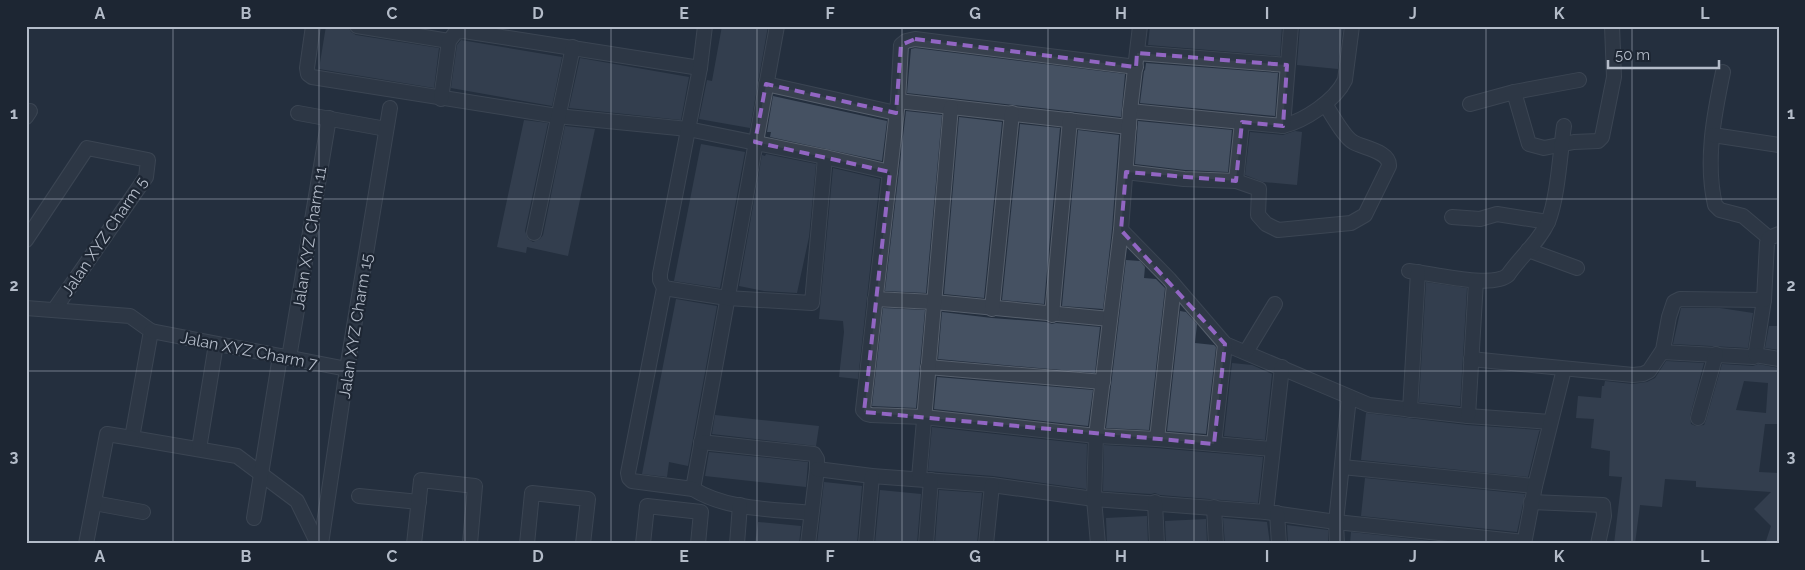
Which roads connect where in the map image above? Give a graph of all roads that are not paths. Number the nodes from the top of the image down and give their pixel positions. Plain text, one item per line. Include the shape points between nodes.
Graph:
1 (313, 26) edge
2 (356, 26) edge
3 (705, 26) edge
4 (777, 26) edge
5 (1140, 26) edge
6 (1291, 26) edge
7 (1352, 26) edge
8 (1612, 26) edge
9 (449, 41) junction
10 (573, 47) junction
11 (1136, 53) junction
12 (1287, 66) junction
13 (1136, 67) junction
14 (700, 68) junction
15 (1722, 72) dead end
16 (1579, 80) dead end
17 (766, 84) junction
18 (1514, 92) junction
19 (441, 99) junction
20 (1325, 104) junction
21 (1470, 104) dead end
22 (897, 107) junction
23 (951, 107) junction
24 (390, 108) dead end
25 (1130, 111) junction
26 (298, 113) dead end
27 (1012, 113) junction
28 (557, 116) junction
29 (329, 118) junction
30 (1070, 120) junction
31 (1242, 122) junction
32 (1282, 126) junction
33 (1564, 126) dead end
34 (1129, 127) junction
35 (386, 128) junction
36 (688, 129) junction
37 (1713, 135) junction
38 (755, 142) junction
39 (1561, 144) junction
40 (1779, 145) edge
41 (825, 157) junction
42 (890, 172) junction
43 (1126, 172) junction
44 (1236, 181) junction
45 (1452, 217) dead end
46 (1548, 222) junction
47 (1121, 230) junction
48 (534, 233) dead end
49 (1774, 236) edge
50 (26, 240) edge
51 (1528, 250) junction
52 (1577, 268) dead end
53 (1476, 281) junction
54 (1174, 285) junction
55 (664, 288) junction
56 (727, 298) junction
57 (875, 299) junction
58 (1764, 300) junction
59 (934, 302) junction
60 (1276, 304) dead end
61 (26, 308) edge
62 (992, 309) junction
63 (54, 310) junction
64 (1052, 315) junction
65 (1110, 319) junction
66 (151, 331) junction
67 (216, 344) junction
68 (1225, 344) junction
69 (1246, 352) junction
70 (1662, 352) junction
71 (1716, 354) junction
72 (1755, 355) junction
73 (285, 357) junction
74 (1471, 359) junction
75 (1779, 359) edge
76 (1282, 366) junction
77 (928, 367) junction
78 (347, 369) junction
79 (1564, 369) junction
80 (1103, 382) junction
81 (1349, 397) junction
82 (1410, 410) junction
83 (1468, 416) junction
84 (924, 417) junction
85 (1698, 418) dead end
86 (1550, 422) junction
87 (1096, 436) junction
88 (132, 438) junction
89 (1157, 439) junction
90 (701, 442) junction
91 (1214, 444) junction
92 (199, 449) junction
93 (1272, 449) junction
94 (1342, 467) junction
95 (817, 468) junction
96 (261, 474) junction
97 (872, 476) junction
98 (925, 479) junction
99 (992, 485) junction
100 (1535, 486) junction
101 (693, 489) junction
102 (359, 496) dead end
103 (1094, 499) junction
104 (419, 502) junction
105 (1155, 502) junction
106 (1531, 502) junction
107 (94, 503) junction
108 (740, 505) junction
109 (1214, 507) junction
110 (143, 512) dead end
111 (811, 513) junction
112 (1271, 513) junction
113 (254, 518) dead end
114 (1336, 522) junction
115 (1524, 543) edge
116 (86, 544) edge
117 (320, 544) edge
118 (414, 544) edge
119 (470, 544) edge
120 (527, 544) edge
121 (583, 544) edge
122 (643, 544) edge
123 (698, 544) edge
124 (737, 544) edge
125 (808, 544) edge
126 (866, 544) edge
127 (926, 544) edge
128 (986, 544) edge
129 (1098, 544) edge
130 (1157, 544) edge
131 (1216, 544) edge
132 (1279, 544) edge
133 (1337, 544) edge
134 (1598, 544) edge

1 - 19 street via 307,68 312,77
2 - 9 street
3 - 14 street
4 - 17 street
5 - 11 street
6 - 12 street
7 - 20 street via 1345,80
8 - 39 street via 1614,77 1602,137 1595,142
9 - 10 street via 456,32 464,31
9 - 19 street
10 - 14 street
10 - 28 street
11 - 12 street
11 - 13 street
12 - 32 street
13 - 22 street via 909,40 902,45
13 - 25 street
14 - 36 street
15 - 37 street
16 - 18 street
17 - 22 street
17 - 38 street
18 - 21 street
18 - 39 street via 1529,144 1544,148
19 - 28 street
20 - 32 street via 1296,123
20 - 44 street via 1350,141 1384,155 1389,162 1365,215 1350,223 1278,230 1258,215 1260,189
22 - 23 street
22 - 42 street
23 - 27 street
23 - 59 street
24 - 35 street, Jalan XYZ Charm 15
25 - 31 street
25 - 34 street
26 - 29 street
27 - 30 street
27 - 62 street
28 - 36 street
28 - 48 street
29 - 35 street
29 - 73 street, Jalan XYZ Charm 11
30 - 34 street
30 - 64 street
31 - 32 street
31 - 44 street
33 - 39 street
34 - 43 street
35 - 78 street, Jalan XYZ Charm 15
36 - 38 street
36 - 55 street via 660,274
37 - 40 street
37 - 49 street via 1709,159 1714,205 1720,210 1743,216
38 - 41 street
38 - 56 street
39 - 46 street
41 - 42 street
41 - 56 street via 813,302
42 - 57 street
43 - 44 street
43 - 47 street
45 - 46 street via 1480,218 1497,214
46 - 51 street
47 - 54 street
47 - 65 street
49 - 58 street via 1766,249
50 - 63 street, Jalan XYZ Charm 5 via 87,148 148,160 146,177
51 - 52 street
51 - 53 street via 1503,279
53 - 74 street
53 - 82 street via 1414,271
54 - 68 street
54 - 89 street
55 - 56 street
55 - 101 street via 628,476 632,481
56 - 90 street
57 - 59 street
57 - 84 street via 863,410 871,415
58 - 70 street via 1680,299 1674,302
58 - 72 street
59 - 62 street
59 - 77 street
60 - 69 street
61 - 63 street
62 - 64 street
63 - 66 street via 130,316
64 - 65 street
65 - 80 street
66 - 67 street, Jalan XYZ Charm 7
66 - 88 street
67 - 73 street, Jalan XYZ Charm 7
67 - 92 street
68 - 69 street
68 - 91 street
69 - 76 street
70 - 71 street
70 - 79 street via 1649,371 1643,374
71 - 72 street
71 - 85 street
72 - 75 street
73 - 78 street, Jalan XYZ Charm 7
73 - 96 street, Jalan XYZ Charm 11
74 - 79 street
74 - 83 street
76 - 81 street
76 - 93 street
77 - 80 street
77 - 84 street
78 - 117 street, Jalan XYZ Charm 15
79 - 86 street
80 - 87 street
81 - 82 street via 1370,405
81 - 94 street
82 - 83 street
83 - 86 street
84 - 87 street
84 - 98 street
86 - 100 street
87 - 89 street
87 - 103 street
88 - 92 street
88 - 107 street via 107,434
89 - 91 street
90 - 95 street via 811,454 817,459
90 - 101 street
91 - 93 street
92 - 96 street via 236,456
93 - 112 street
94 - 100 street
94 - 114 street
95 - 97 street
95 - 111 street
96 - 113 street, Jalan XYZ Charm 11
96 - 117 street via 297,501
97 - 98 street
97 - 126 street
98 - 99 street
98 - 127 street
99 - 103 street
99 - 128 street
100 - 106 street
101 - 108 street via 708,497
102 - 104 street
103 - 105 street
103 - 129 street
104 - 118 street
104 - 119 street via 421,480 475,486
105 - 109 street
105 - 130 street
106 - 115 street
106 - 134 street via 1604,505
107 - 110 street
107 - 116 street
108 - 111 street
108 - 124 street
109 - 112 street
109 - 131 street
111 - 125 street
112 - 114 street
112 - 132 street
114 - 115 street
114 - 133 street
120 - 121 street via 532,492 588,499
122 - 123 street via 647,506 701,512

